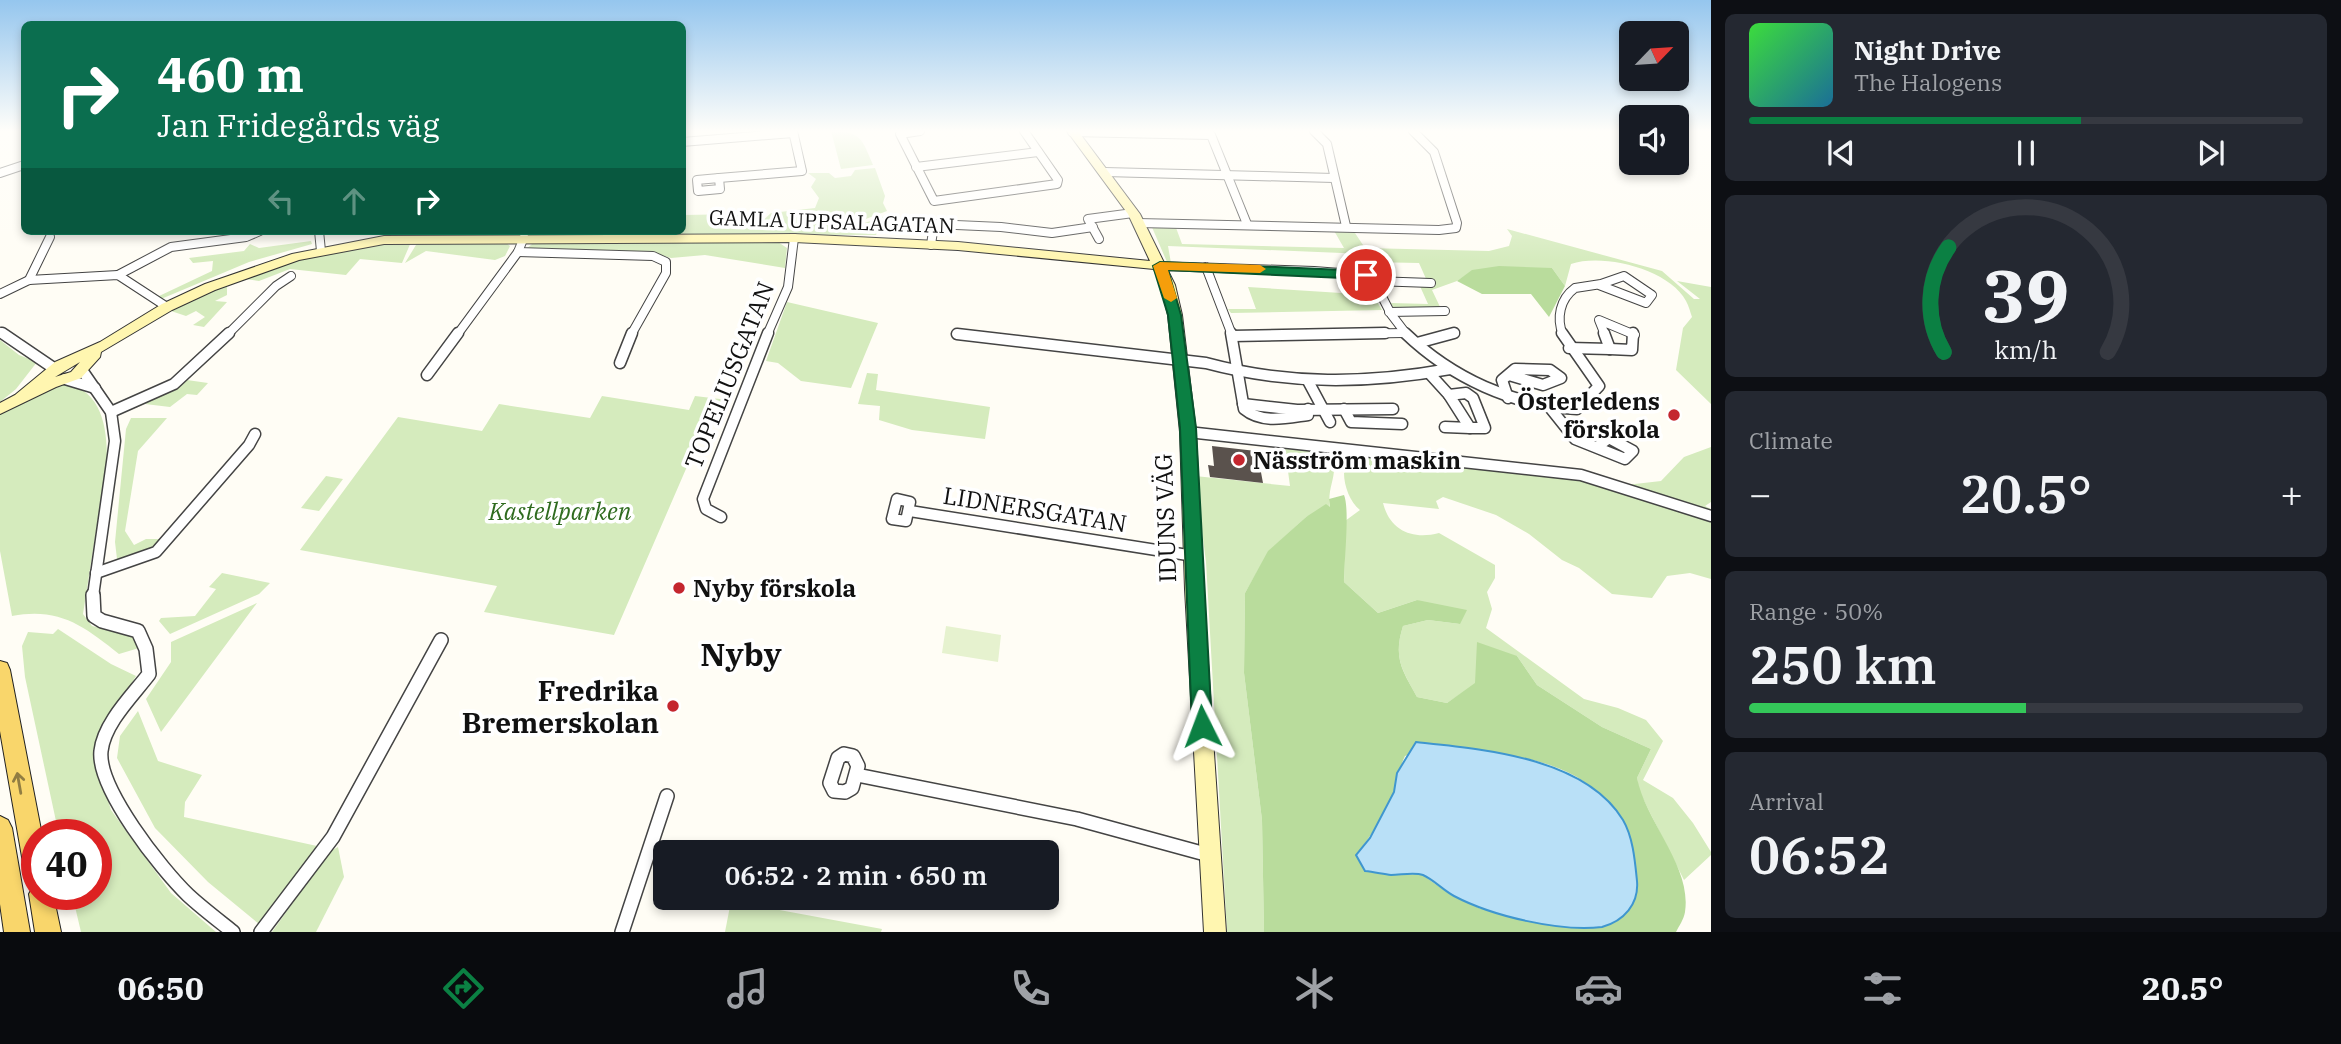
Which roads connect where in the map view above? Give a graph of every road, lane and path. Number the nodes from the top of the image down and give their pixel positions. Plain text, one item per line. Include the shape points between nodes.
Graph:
1 (761, 174) edge
2 (920, 174) edge
3 (1054, 174) edge
4 (1107, 174) edge
5 (1226, 174) edge
6 (1239, 174) edge
7 (1333, 174) edge
8 (1441, 174) edge
9 (719, 178) dead end
10 (1334, 178) junction
11 (1135, 218) junction
12 (1247, 224) junction
13 (1346, 226) junction
14 (1093, 227) junction
15 (251, 235) edge
16 (319, 235) edge
17 (434, 235) edge
18 (471, 235) edge
19 (50, 237) dead end
20 (524, 237) junction
21 (794, 238) junction
22 (1100, 239) dead end
23 (931, 245) junction
24 (321, 251) junction
25 (518, 252) junction
26 (1160, 266) junction
27 (1206, 267) junction
28 (118, 275) junction
29 (291, 276) dead end
30 (29, 280) junction
31 (1374, 281) junction
32 (1432, 283) dead end
33 (1599, 285) junction
34 (0, 294) edge
35 (1646, 303) junction
36 (167, 307) junction
37 (1445, 310) dead end
38 (1389, 312) junction
39 (1641, 316) dead end
40 (0, 332) edge
41 (1404, 333) junction
42 (1455, 333) dead end
43 (957, 334) dead end
44 (1232, 336) junction
45 (1417, 343) junction
46 (1569, 348) junction
47 (1610, 350) dead end
48 (36, 355) junction
49 (1181, 360) junction
50 (620, 363) dead end
51 (77, 364) junction
52 (1450, 369) junction
53 (1238, 373) junction
54 (1429, 373) junction
55 (1509, 374) dead end
56 (427, 375) dead end
57 (58, 376) junction
58 (1308, 381) junction
59 (95, 388) junction
60 (1449, 395) junction
61 (1508, 398) junction
62 (1322, 408) junction
63 (0, 409) edge
64 (1344, 409) junction
65 (1393, 409) dead end
66 (1551, 409) junction
67 (111, 412) junction
68 (1330, 422) dead end
69 (1402, 424) dead end
70 (1445, 427) dead end
71 (1470, 428) junction
72 (1188, 432) junction
73 (255, 434) dead end
74 (1597, 447) dead end
75 (910, 511) dead end
76 (1711, 516) edge
77 (721, 517) dead end
78 (1194, 556) junction
79 (96, 573) junction
80 (441, 640) dead end
81 (0, 670) edge
82 (857, 775) dead end
83 (667, 796) dead end
84 (27, 819) edge
85 (0, 828) edge
86 (1209, 855) junction
87 (44, 910) edge
88 (17, 932) edge
89 (48, 932) edge
90 (233, 932) edge
91 (261, 932) edge
92 (622, 932) edge
93 (1215, 932) edge

1 - 9 street
2 - 3 street via 934,201 1057,184
4 - 11 street, IDUNS VÄG
5 - 12 street
6 - 10 street
7 - 10 street
8 - 13 street via 1456,228
10 - 13 street
11 - 12 street
11 - 14 street via 1088,219
11 - 26 street, IDUNS VÄG
12 - 13 street
14 - 22 street
14 - 23 street via 1052,233 934,224
15 - 28 street via 171,247
16 - 24 street
17 - 24 street, GAMLA UPPSALAGATAN
18 - 20 street, GAMLA UPPSALAGATAN
19 - 30 street
20 - 21 street, GAMLA UPPSALAGATAN
20 - 25 street
21 - 23 street, GAMLA UPPSALAGATAN
21 - 77 street, TOPELIUSGATAN via 788,286 703,499 706,509
23 - 26 street, GAMLA UPPSALAGATAN
24 - 36 street, GAMLA UPPSALAGATAN via 245,274
25 - 50 street via 653,256 666,262 666,273 625,345
25 - 56 street
26 - 27 street
26 - 49 street, IDUNS VÄG via 1175,315
27 - 31 street via 1366,275
27 - 44 street
28 - 30 street
28 - 36 street
29 - 67 street via 174,384
30 - 34 street
31 - 32 street
31 - 38 street
33 - 35 street
33 - 35 street via 1624,276 1652,295
33 - 46 street via 1575,288 1565,299 1559,312 1560,331
35 - 39 street
36 - 51 street, GAMLA UPPSALAGATAN
37 - 38 street
38 - 41 street
40 - 48 street
41 - 44 street
41 - 45 street
42 - 45 street
43 - 49 street
44 - 53 street
45 - 52 street
46 - 47 street
46 - 66 street via 1599,386 1577,408
48 - 51 street
48 - 57 street
49 - 53 street
49 - 72 street, IDUNS VÄG
51 - 57 street, GAMLA UPPSALAGATAN
51 - 59 street
52 - 54 street
52 - 61 street
53 - 58 street
53 - 62 street via 1243,404
54 - 58 street via 1378,381
54 - 60 street
55 - 61 street via 1502,380
57 - 59 street
57 - 63 street
58 - 62 street
59 - 67 street
60 - 71 street
60 - 71 street via 1466,393 1473,398 1485,428
61 - 66 street
62 - 64 street
62 - 68 street
64 - 65 street
64 - 69 street via 1351,422
66 - 74 street via 1575,439
67 - 79 street via 115,441
70 - 71 street
72 - 76 street via 1581,475
72 - 78 street, IDUNS VÄG
73 - 79 street via 156,552
75 - 78 street, LIDNERSGATAN
78 - 86 street, IDUNS VÄG
79 - 90 street via 94,616 138,631 149,674 107,734 101,752 104,775 139,836 188,894
80 - 91 street via 333,837
84 -> 81 main road
82 - 86 street via 1077,819
83 - 92 street
85 - 88 main road
86 - 93 street, IDUNS VÄG
87 - 89 main road

